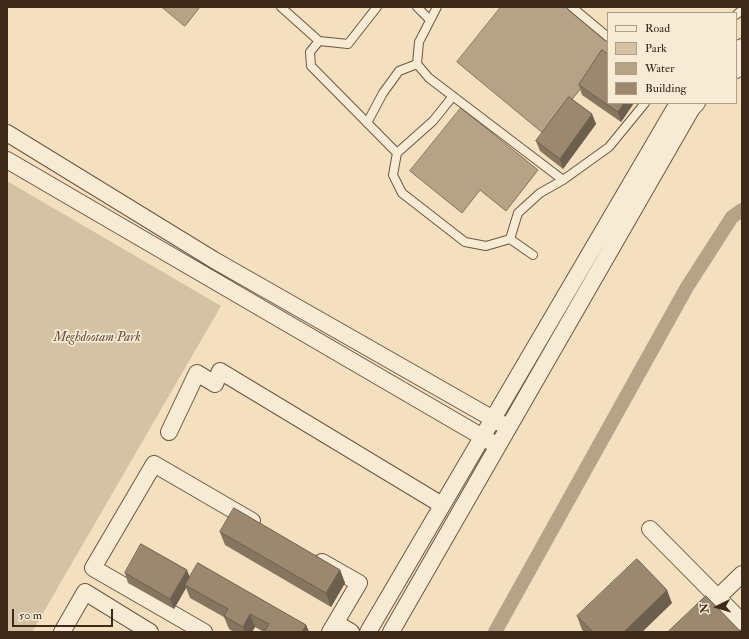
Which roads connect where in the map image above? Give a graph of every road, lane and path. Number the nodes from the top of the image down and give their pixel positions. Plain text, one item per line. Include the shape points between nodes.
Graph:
1 (281, 7) edge
2 (377, 7) edge
3 (418, 7) edge
4 (437, 7) edge
5 (572, 7) edge
6 (430, 20) junction
7 (607, 36) edge
8 (319, 41) junction
9 (417, 64) junction
10 (453, 96) junction
11 (644, 104) edge
12 (677, 104) edge
13 (696, 104) edge
14 (367, 123) junction
15 (7, 133) edge
16 (397, 154) junction
17 (7, 160) edge
18 (563, 180) junction
19 (510, 239) junction
20 (533, 256) dead end
21 (493, 419) junction
22 (508, 428) junction
23 (169, 432) dead end
24 (482, 437) junction
25 (498, 446) junction
26 (442, 505) junction
27 (264, 528) edge
28 (650, 529) dead end
29 (308, 554) edge
30 (742, 574) edge
31 (718, 598) junction
32 (742, 622) edge
33 (333, 627) edge
34 (62, 632) edge
35 (150, 632) edge
36 (204, 632) edge
37 (351, 632) edge
38 (368, 632) edge
39 (391, 632) edge
40 (682, 632) edge

1 - 8 lane
2 - 8 lane via 348,44
3 - 6 lane
4 - 6 lane
5 - 7 lane
6 - 9 lane via 418,42
8 - 14 lane via 310,52 311,66
9 - 10 lane via 429,78
9 - 14 lane via 399,71
10 - 16 lane via 433,121
10 - 18 lane
11 - 18 lane via 609,147
12 - 21 street
13 - 22 street
14 - 16 lane
15 - 21 street via 214,260
16 - 19 lane via 393,175 402,192 465,242 486,246
17 - 24 street
18 - 19 lane via 540,193 518,213
19 - 20 lane
21 - 22 street
21 - 24 street
22 - 25 street
23 - 26 street via 196,373 215,384 220,372
24 - 25 street
24 - 26 street
25 - 39 street
26 - 38 street
27 - 36 street via 154,464 93,568
28 - 31 street
29 - 33 street via 359,583
30 - 31 street
31 - 32 street
31 - 40 street
33 - 37 street
34 - 35 street via 84,592

